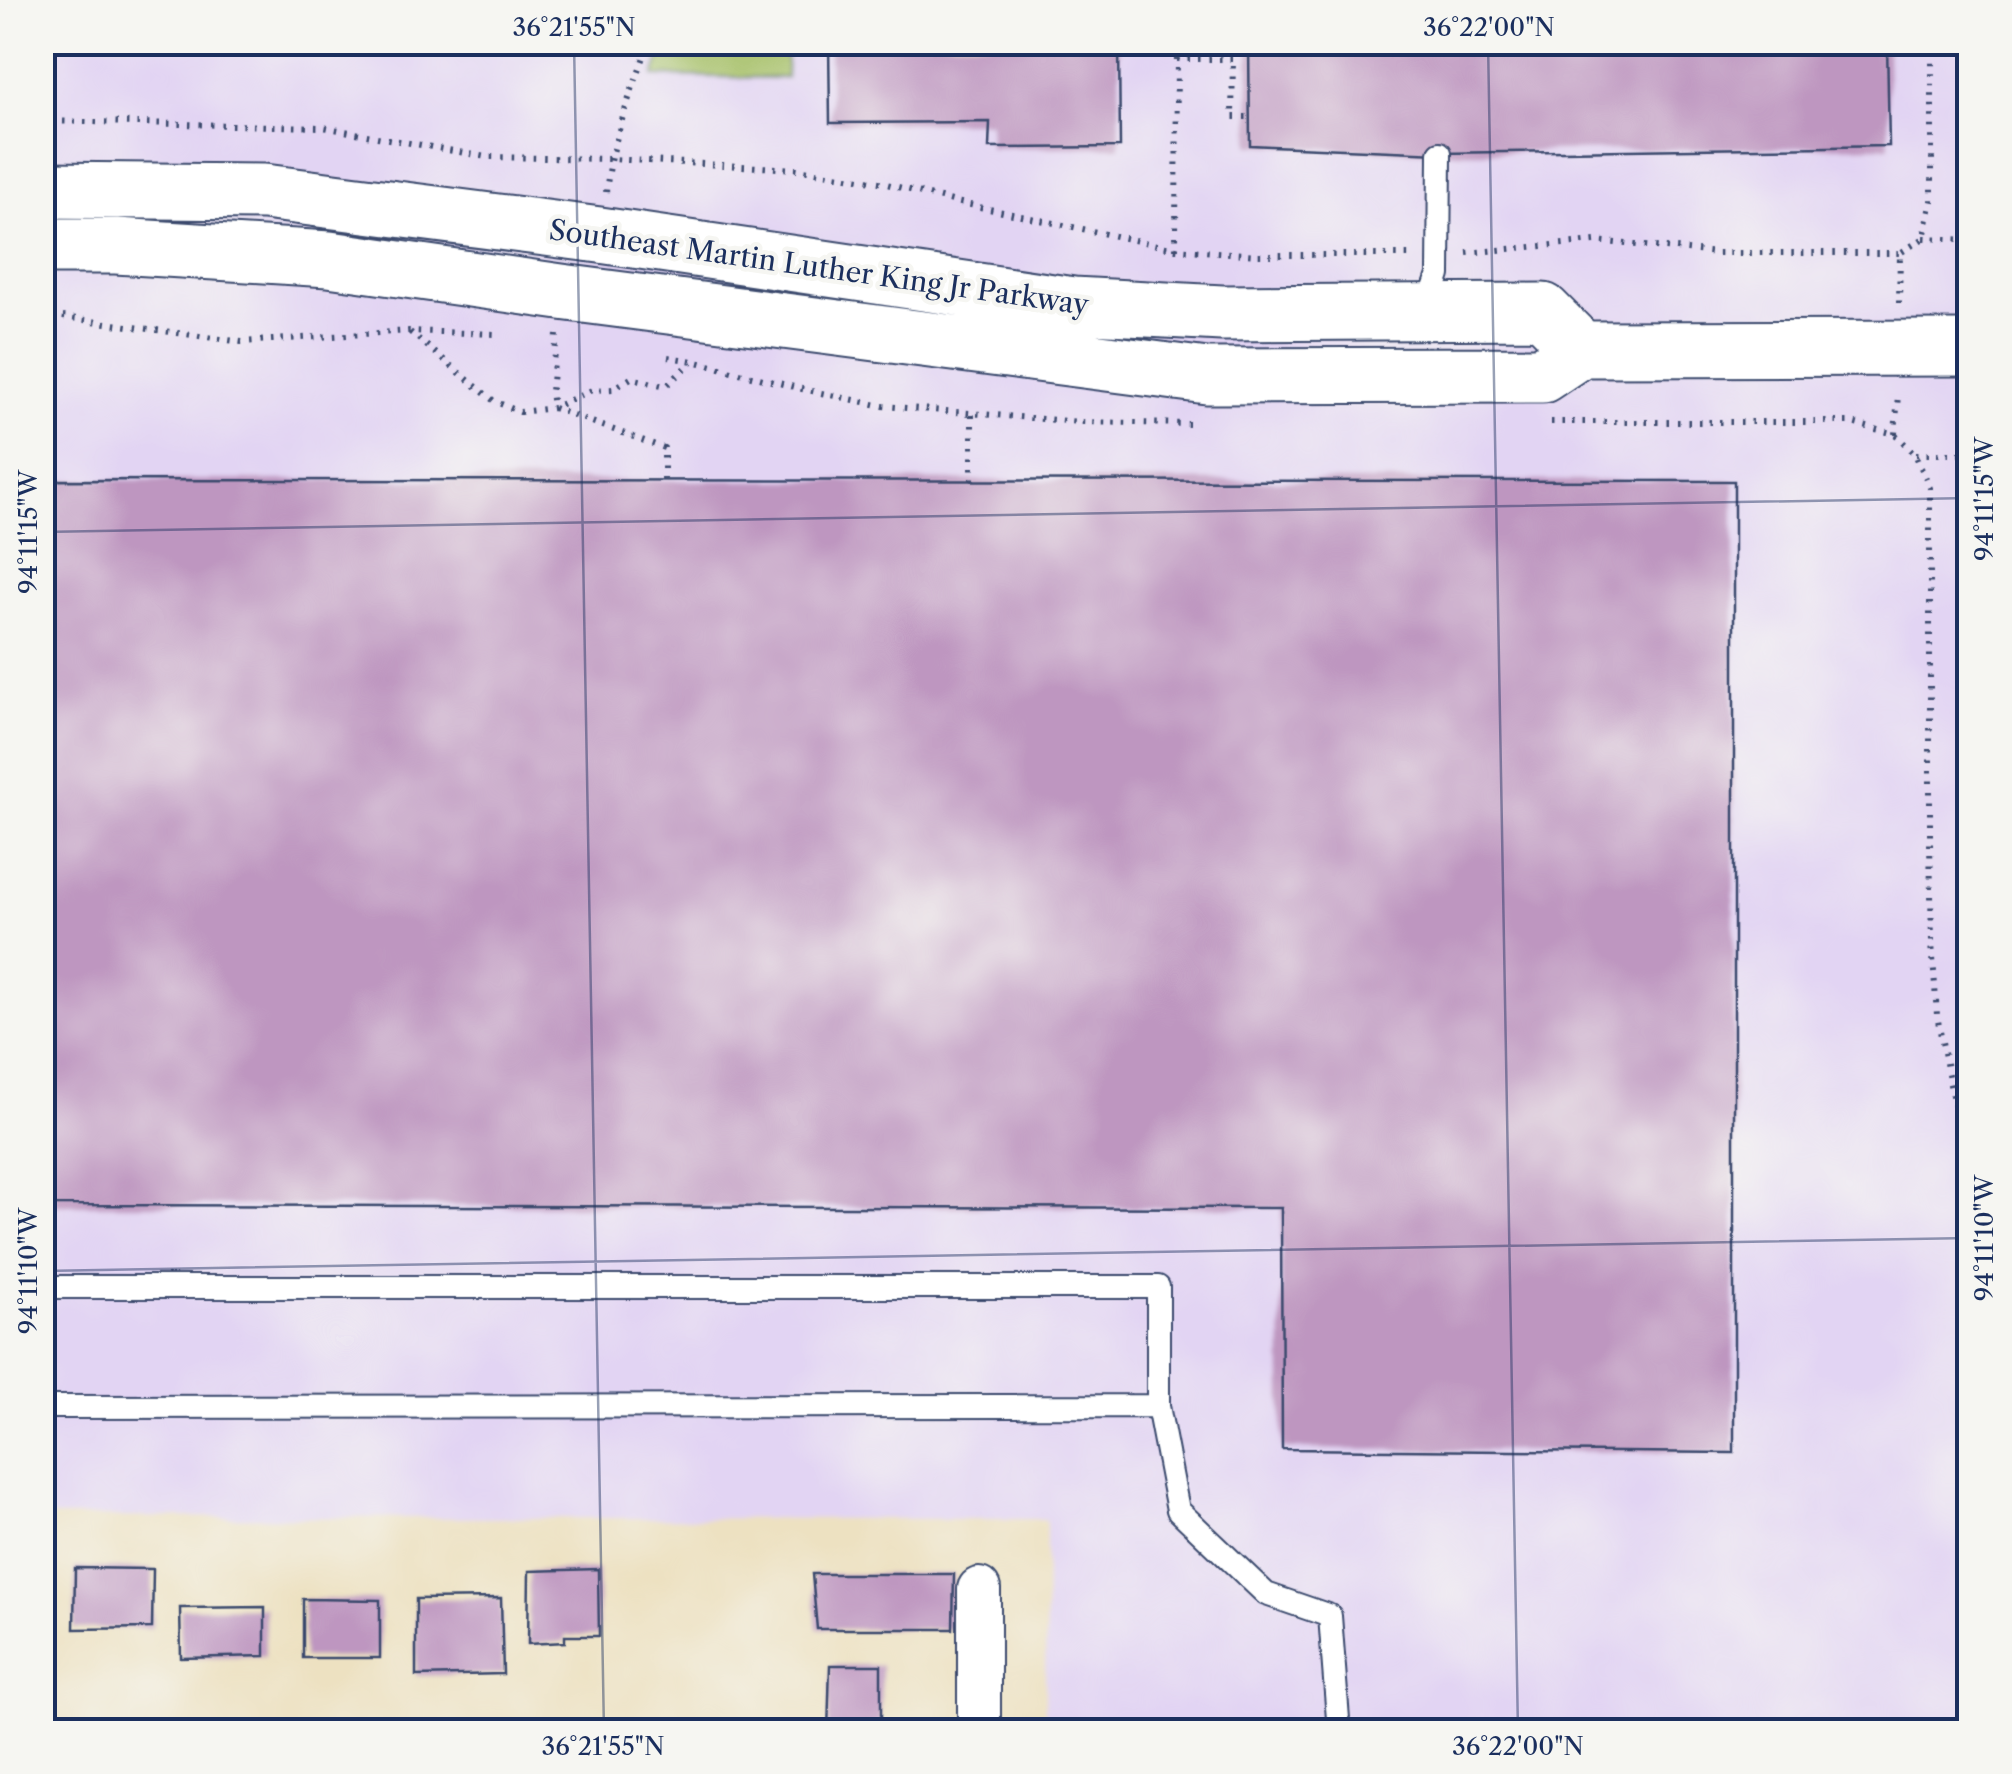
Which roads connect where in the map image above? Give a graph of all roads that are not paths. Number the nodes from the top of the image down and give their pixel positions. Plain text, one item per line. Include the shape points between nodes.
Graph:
1 (1440, 152) dead end
2 (42, 190) edge
3 (42, 246) edge
4 (1426, 312) junction
5 (1970, 348) edge
6 (1582, 349) junction
7 (42, 1288) edge
8 (1158, 1406) junction
9 (42, 1407) edge
10 (979, 1589) dead end
11 (979, 1732) edge
12 (1338, 1732) edge

1 - 4 lane via 1439,275
2 - 4 street, Southeast Martin Luther King Jr Parkway via 264,192 1072,305 1222,314
3 - 6 street, Southeast Martin Luther King Jr Parkway via 328,259 1207,376 1542,376
4 - 6 street, Southeast Martin Luther King Jr Parkway via 1542,311
5 - 6 street
7 - 8 lane via 1158,1286
8 - 9 lane
8 - 12 lane via 1178,1510 1266,1594 1330,1616
10 - 11 street

